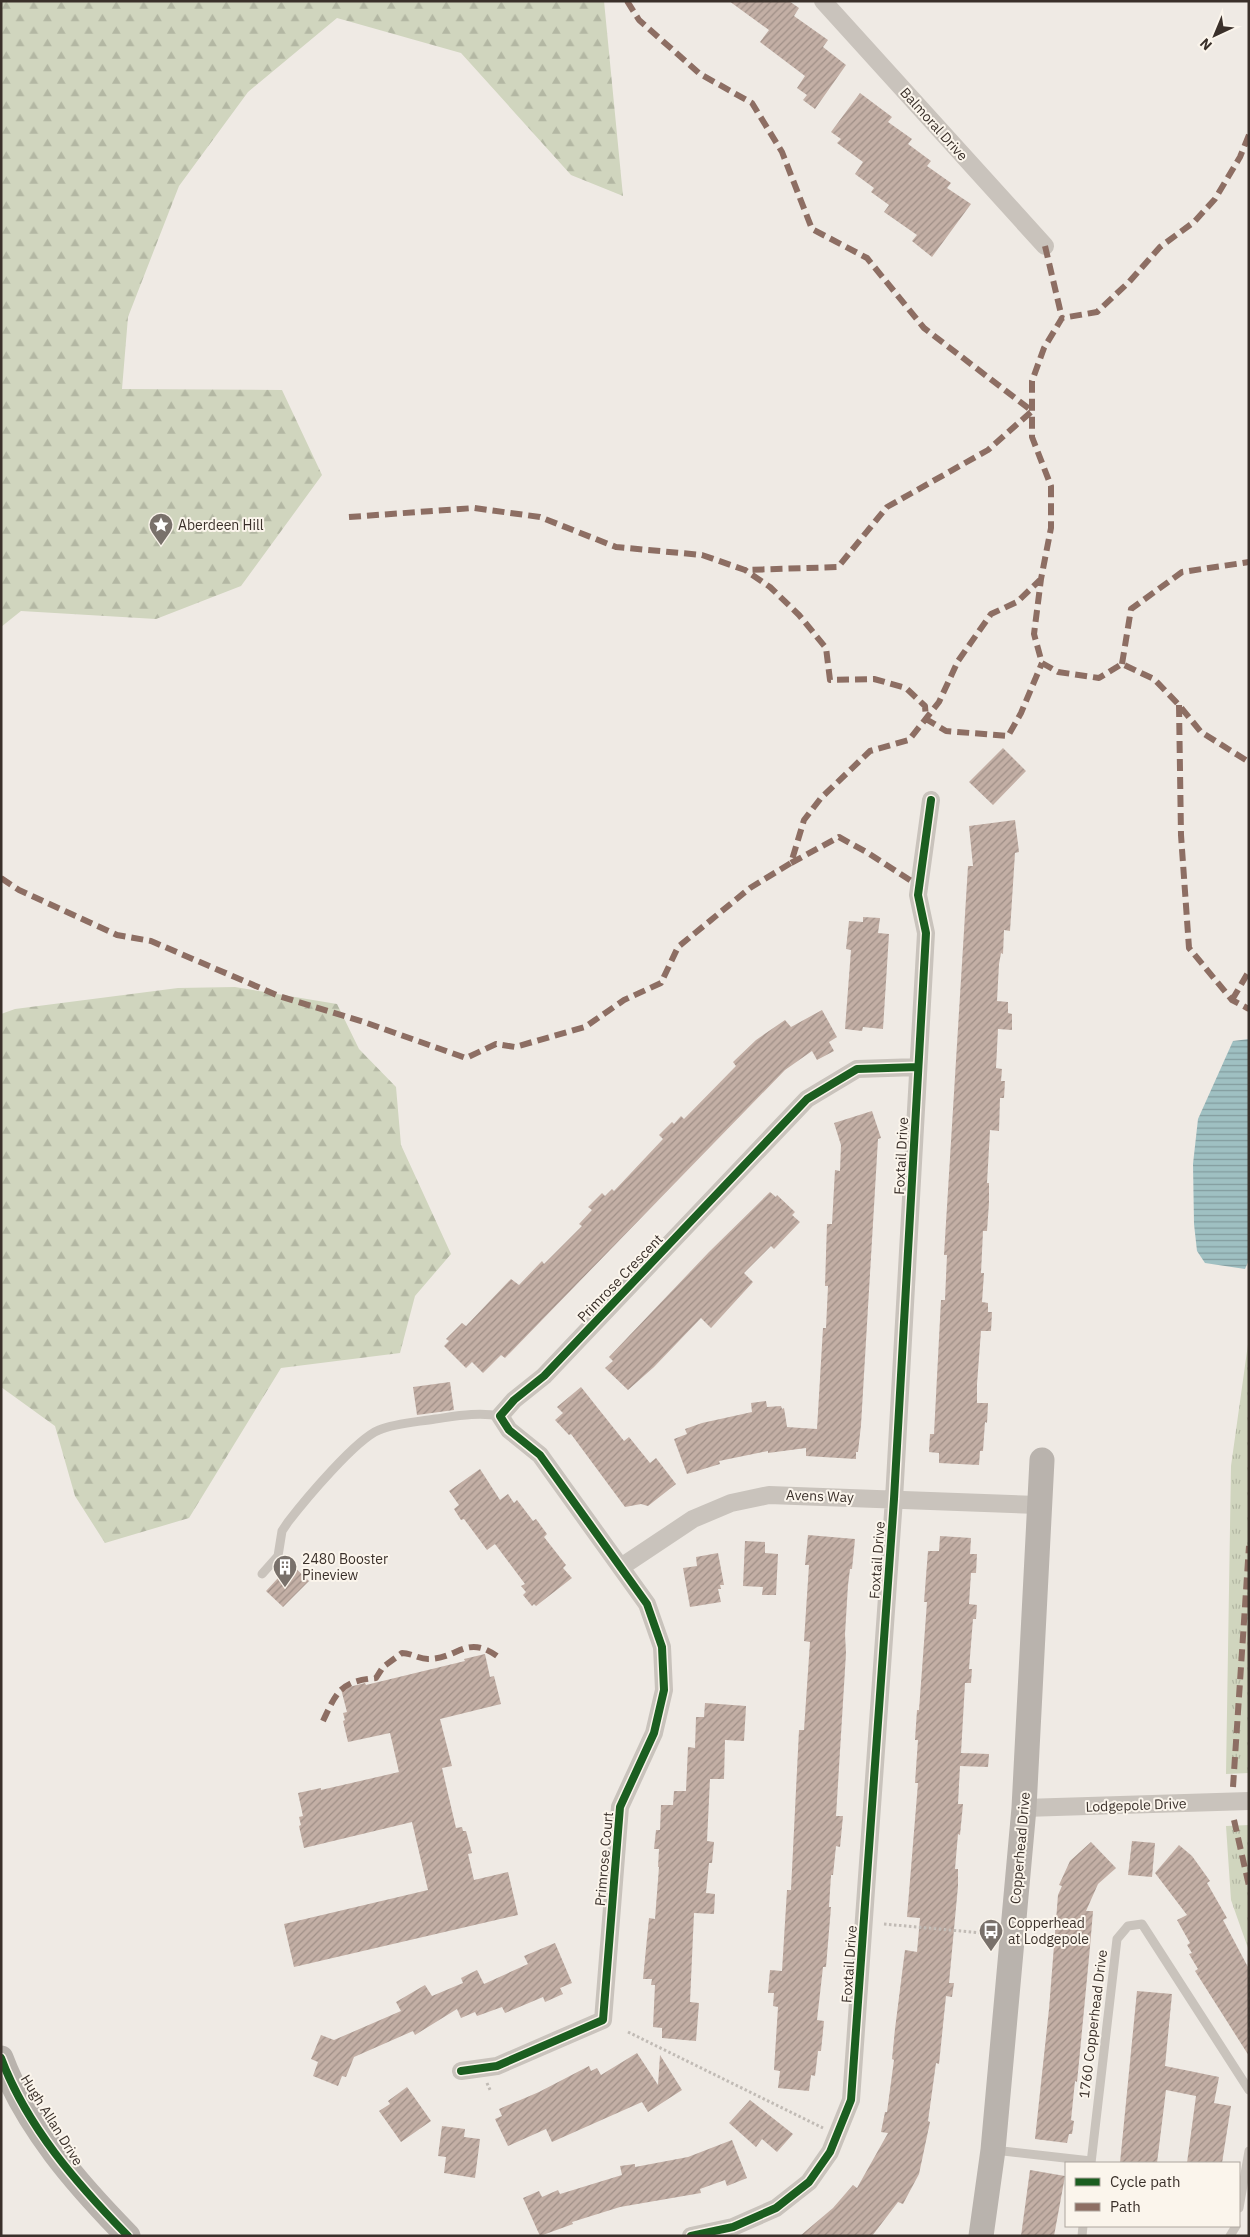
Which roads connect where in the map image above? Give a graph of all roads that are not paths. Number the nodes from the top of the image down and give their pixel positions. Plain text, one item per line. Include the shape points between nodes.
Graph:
1 (823, 1) edge
2 (1045, 246) dead end
3 (931, 800) dead end
4 (918, 1067) junction
5 (500, 1416) junction
6 (1042, 1460) dead end
7 (894, 1499) junction
8 (1038, 1505) junction
9 (621, 1567) junction
10 (262, 1574) dead end
11 (1249, 1801) edge
12 (1024, 1808) junction
13 (1, 2058) edge
14 (461, 2071) dead end
15 (1249, 2090) edge
16 (993, 2150) junction
17 (1249, 2151) edge
18 (1091, 2162) edge
19 (1240, 2202) edge
20 (128, 2236) edge
21 (692, 2236) edge
22 (981, 2236) edge

1 - 2 street, Balmoral Drive
3 - 4 street, Foxtail Drive via 918,895 926,933
4 - 5 street, Primrose Crescent via 857,1069 807,1099 544,1376
4 - 7 street, Foxtail Drive
5 - 9 street via 509,1430 540,1455
5 - 10 lane via 483,1413 440,1418 387,1428 369,1436 288,1522 282,1532 278,1556
6 - 8 street, Copperhead Drive
7 - 8 street, Avens Way
7 - 9 street, Avens Way via 769,1495 731,1503 693,1520
7 - 21 street, Foxtail Drive via 852,2100 830,2152 809,2182 776,2208 733,2227
8 - 12 street, Copperhead Drive
9 - 14 street, Primrose Court via 647,1604 653,1621 662,1647 664,1690 654,1733 620,1807 603,2020 497,2066
11 - 12 street, Lodgepole Drive
12 - 16 street, Copperhead Drive
13 - 20 street, Hugh Allan Drive via 22,2101 70,2175
15 - 18 lane, 1760 Copperhead Drive via 1142,1924 1128,1926 1117,1939
16 - 18 lane, 1760 Copperhead Drive
16 - 22 street, Copperhead Drive
17 - 19 lane

